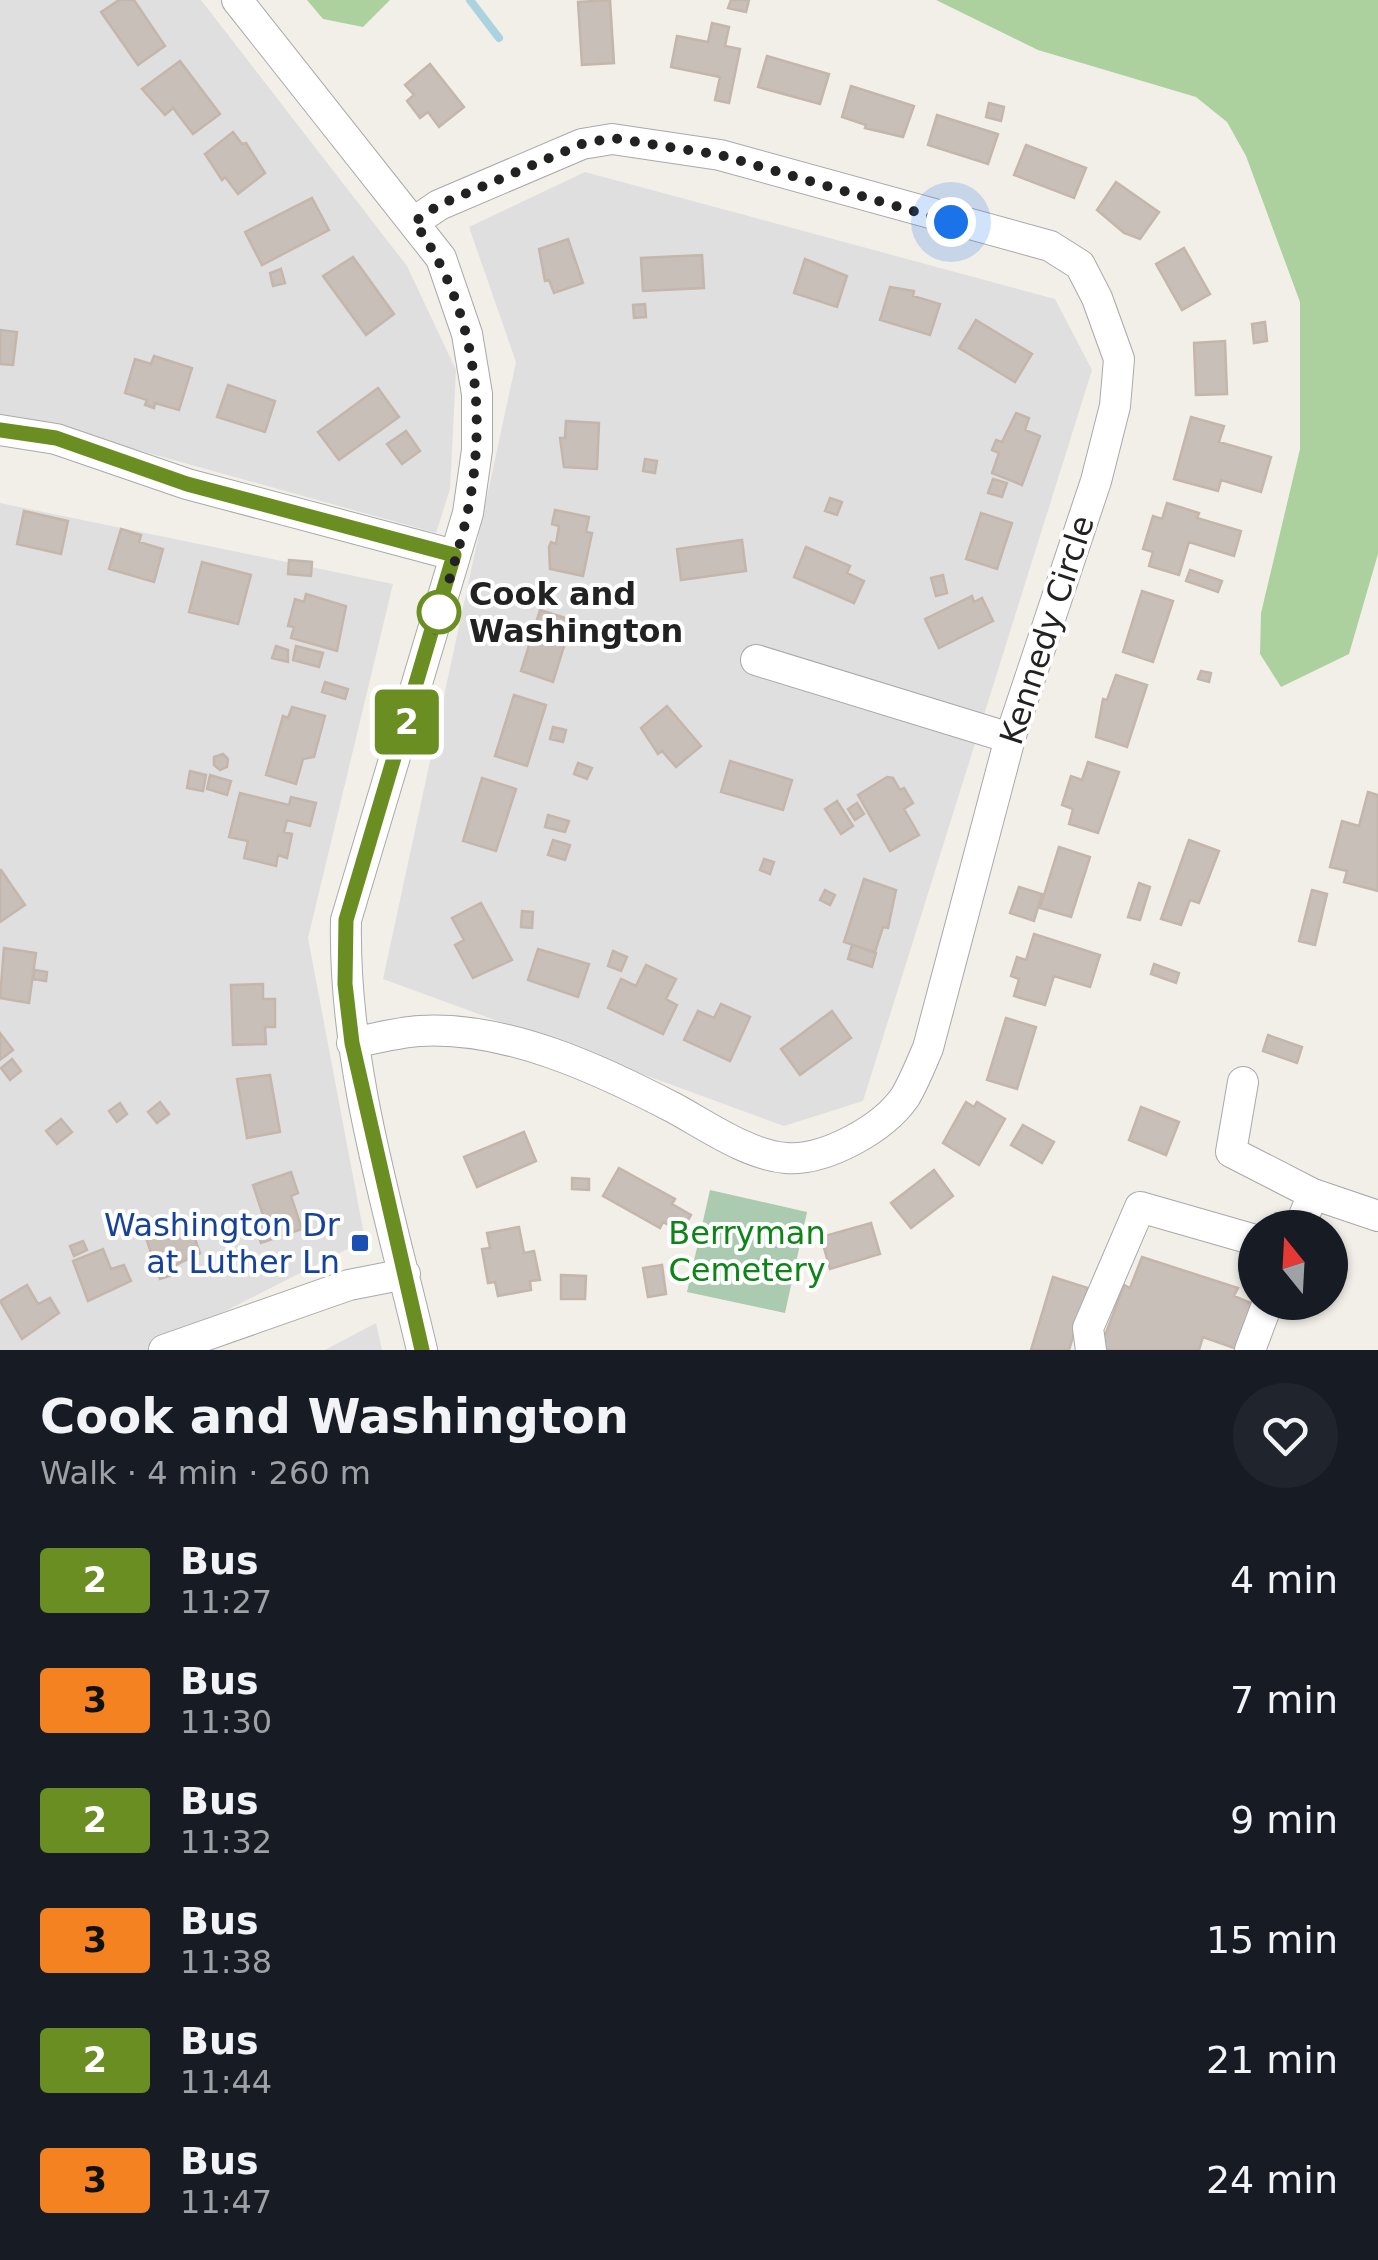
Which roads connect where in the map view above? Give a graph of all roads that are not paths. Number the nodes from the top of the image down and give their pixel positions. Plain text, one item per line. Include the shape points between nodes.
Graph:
1 (237, 0) edge
2 (414, 222) junction
3 (0, 430) edge
4 (454, 555) junction
5 (756, 660) dead end
6 (1010, 738) junction
7 (352, 1043) junction
8 (1244, 1082) dead end
9 (1314, 1194) junction
10 (1307, 1210) edge
11 (1378, 1216) edge
12 (1238, 1235) edge
13 (405, 1274) junction
14 (1261, 1320) edge
15 (164, 1350) edge
16 (422, 1350) edge
17 (1090, 1350) edge
18 (1250, 1350) edge

1 - 2 street
2 - 4 street via 456,293 477,394 468,513
2 - 6 street, Kennedy Circle via 582,144 641,140 720,155 1050,246 1080,265 1118,359 1115,406
3 - 4 street via 56,438 187,484
4 - 7 street via 346,920
5 - 6 street
6 - 7 street, Kennedy Circle via 928,1048 905,1096 882,1121 820,1154 785,1158 743,1144 568,1060 476,1033 419,1030
7 - 13 street
8 - 9 street via 1230,1152
9 - 10 street
9 - 11 street
12 - 17 street via 1140,1207 1088,1328
13 - 15 street via 349,1285
13 - 16 street
14 - 18 street

